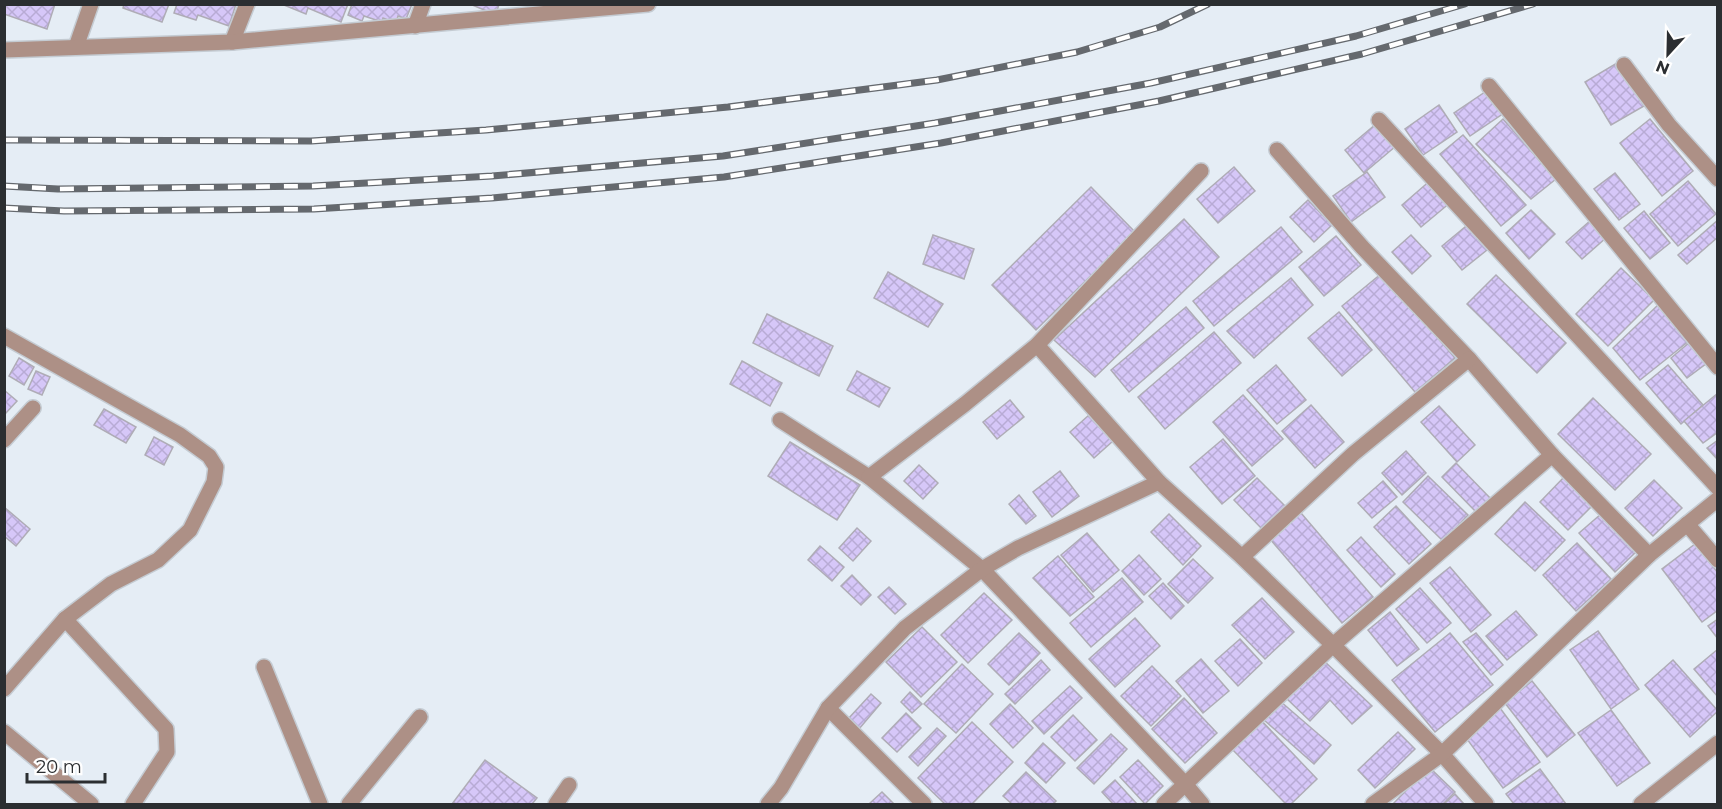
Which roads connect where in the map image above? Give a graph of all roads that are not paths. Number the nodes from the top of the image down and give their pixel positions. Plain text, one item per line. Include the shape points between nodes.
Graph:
1 (90, 4) edge
2 (247, 4) edge
3 (423, 4) edge
4 (648, 4) edge
5 (612, 6) edge
6 (415, 26) junction
7 (232, 42) junction
8 (76, 48) junction
9 (4, 50) edge
10 (1624, 65) dead end
11 (1489, 86) dead end
12 (1379, 120) dead end
13 (1277, 150) dead end
14 (1201, 171) dead end
15 (1718, 179) edge
16 (4, 336) edge
17 (1037, 345) junction
18 (1469, 359) junction
19 (1718, 367) edge
20 (33, 408) dead end
21 (780, 420) dead end
22 (4, 440) edge
23 (1552, 455) junction
24 (869, 477) junction
25 (1159, 482) junction
26 (1718, 488) edge
27 (1718, 499) edge
28 (1687, 524) junction
29 (1649, 555) junction
30 (1242, 557) junction
31 (1718, 560) edge
32 (982, 568) junction
33 (65, 619) junction
34 (1333, 645) junction
35 (264, 667) dead end
36 (4, 689) edge
37 (828, 708) junction
38 (420, 717) dead end
39 (4, 732) edge
40 (1718, 742) edge
41 (1442, 754) junction
42 (569, 785) dead end
43 (1186, 785) junction
44 (91, 804) edge
45 (133, 804) edge
46 (320, 804) edge
47 (349, 804) edge
48 (556, 804) edge
49 (768, 804) edge
50 (924, 804) edge
51 (1164, 804) edge
52 (1202, 804) edge
53 (1373, 804) edge
54 (1486, 804) edge
55 (1641, 804) edge

1 - 8 street
2 - 7 street
3 - 6 street
4 - 5 street
5 - 6 street
6 - 7 street
7 - 8 street
8 - 9 street
10 - 15 street via 1669,125
11 - 19 street
12 - 26 street
13 - 18 street via 1362,247
14 - 17 street
16 - 33 street via 180,435 216,467 214,482 190,530 158,560 111,584
17 - 24 street
17 - 25 street
18 - 23 street
18 - 30 street via 1353,454
20 - 22 street
21 - 24 street
23 - 29 street
23 - 34 street
24 - 32 street
25 - 30 street
25 - 32 street
27 - 28 street
28 - 29 street
28 - 31 street
29 - 41 street
30 - 34 street
32 - 37 street via 905,628
32 - 43 street
33 - 36 street
33 - 45 street via 166,729 167,752
34 - 41 street
34 - 43 street
35 - 46 street
37 - 49 street via 782,788
37 - 50 street
38 - 47 street
39 - 44 street
40 - 55 street
41 - 53 street
41 - 54 street
42 - 48 street
43 - 51 street
43 - 52 street

